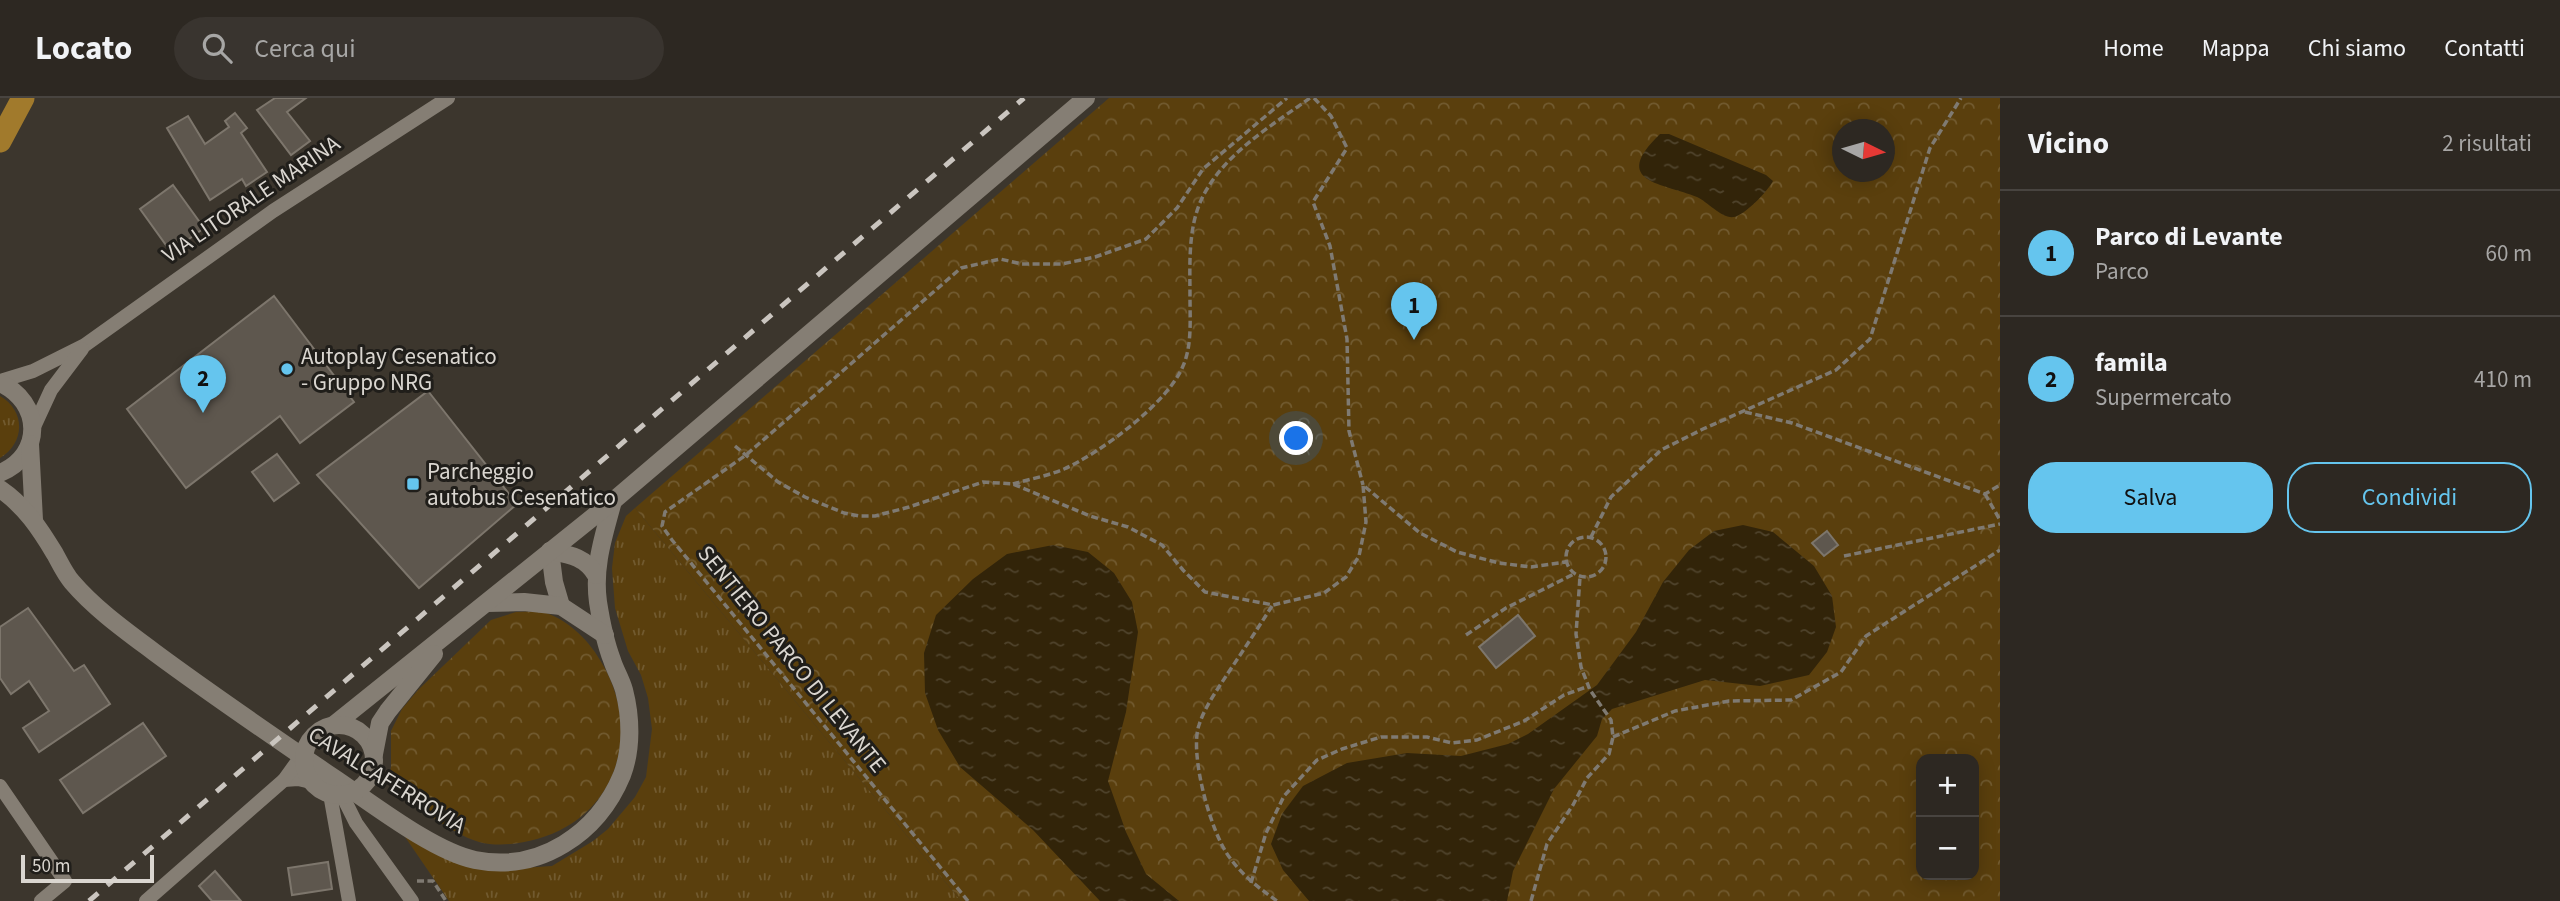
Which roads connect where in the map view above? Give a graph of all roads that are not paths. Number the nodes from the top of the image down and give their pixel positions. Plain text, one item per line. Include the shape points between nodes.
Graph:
1 (23, 98) edge
2 (448, 98) edge
3 (1086, 98) edge
4 (0, 141) edge
5 (85, 345) junction
6 (0, 382) edge
7 (31, 436) junction
8 (0, 473) edge
9 (0, 489) edge
10 (614, 501) junction
11 (34, 520) junction
12 (550, 551) junction
13 (596, 575) junction
14 (487, 603) junction
15 (561, 606) junction
16 (605, 635) junction
17 (446, 637) junction
18 (335, 724) junction
19 (304, 751) junction
20 (374, 755) junction
21 (284, 780) junction
22 (311, 782) junction
23 (0, 786) edge
24 (336, 795) junction
25 (41, 901) edge
26 (146, 901) edge
27 (349, 901) edge
28 (412, 901) edge

1 - 4 highway
2 - 5 street, VIA LITORALE MARINA via 273,211
3 - 10 street
5 - 6 street, VIA LITORALE MARINA
5 - 7 street, VIA LITORALE MARINA via 51,390
6 - 7 street, VIA LITORALE MARINA via 23,399 30,413
7 - 8 street, VIA LITORALE MARINA via 22,458
7 - 11 street
9 - 11 street
10 - 12 street
10 - 13 street, CAVALCAFERROVIA
11 - 16 street, CAVALCAFERROVIA via 71,581 117,624 208,693 404,824 475,860 517,860 545,854 589,827 603,810 622,774 630,722
12 - 13 street via 576,556
12 - 14 street
12 - 15 street
13 - 16 street, CAVALCAFERROVIA
14 - 15 street
14 - 17 street
15 - 16 street
17 - 18 street
17 - 20 street via 380,723
18 - 19 street via 316,733
18 - 20 street via 364,735
19 - 21 street
19 - 22 street
20 - 24 street via 374,766 363,786
21 - 22 street
21 - 26 street
22 - 24 street
23 - 25 street via 65,881
24 - 27 street
24 - 28 street

